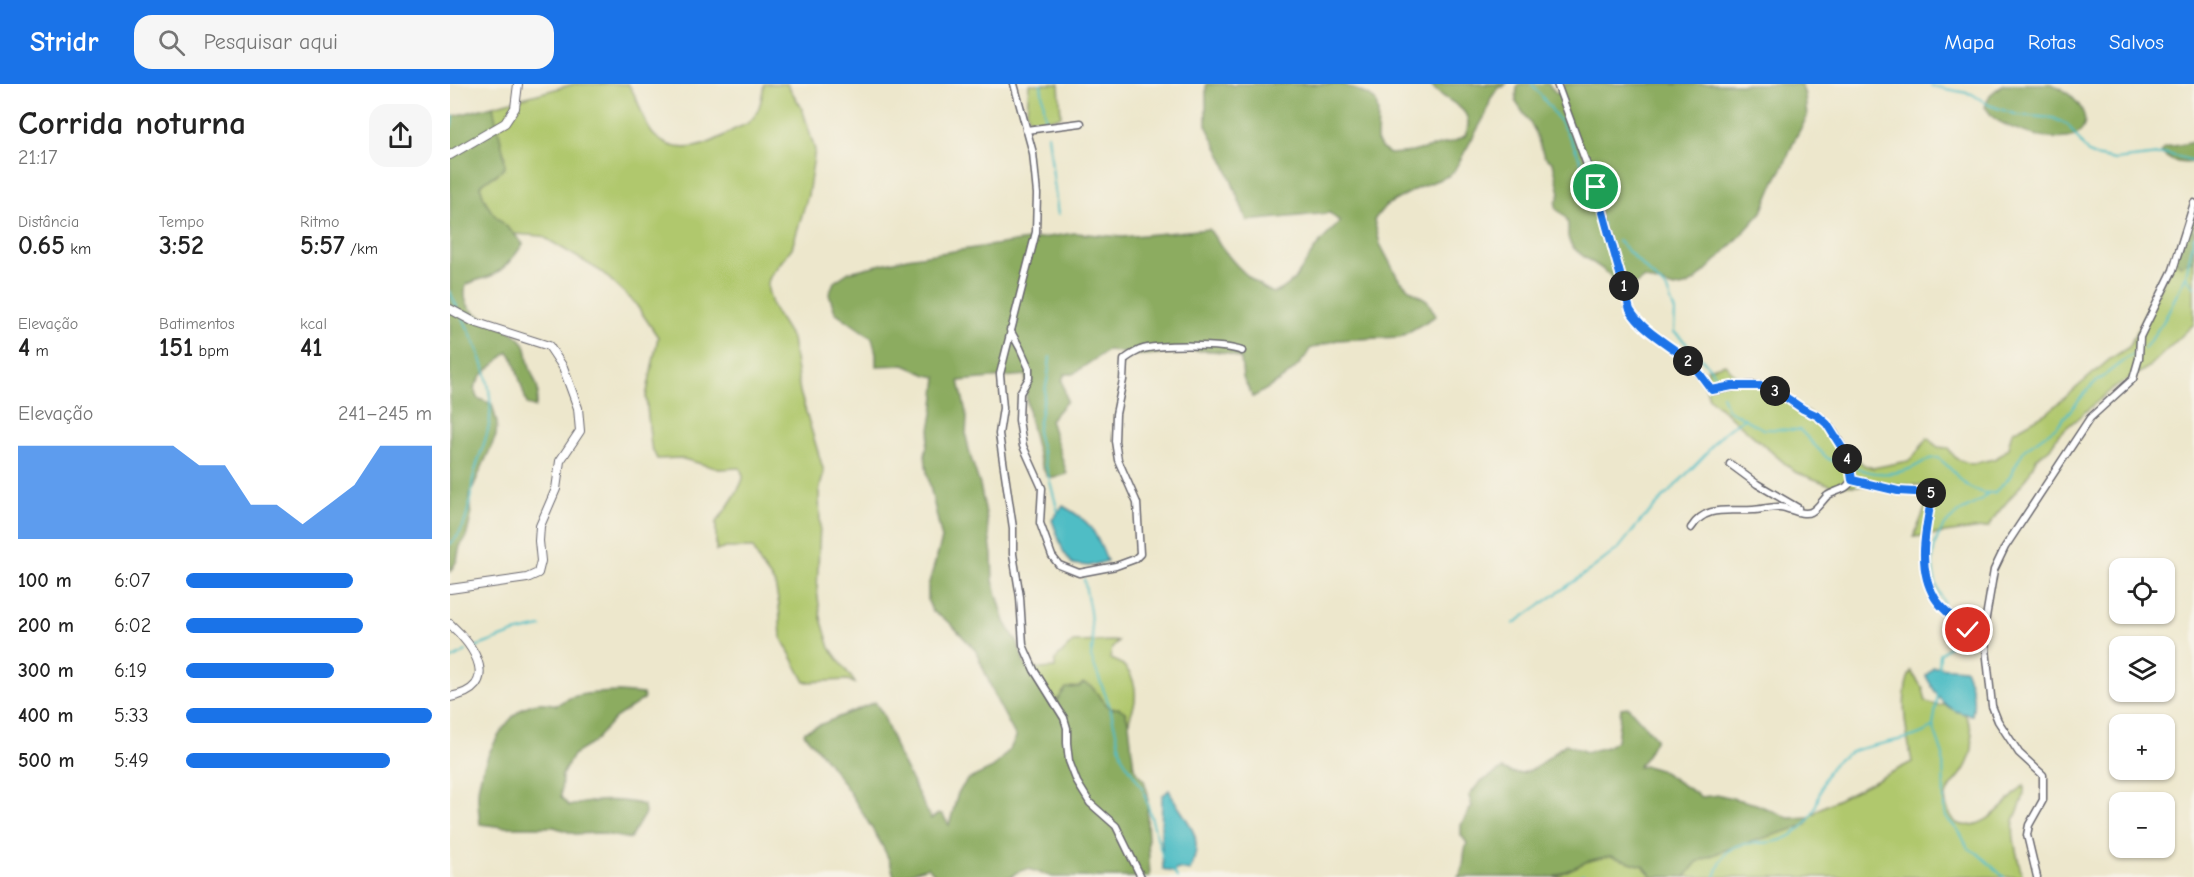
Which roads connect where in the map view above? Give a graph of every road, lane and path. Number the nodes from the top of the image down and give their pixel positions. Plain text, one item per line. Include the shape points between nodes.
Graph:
1 (518, 84) edge
2 (1014, 84) edge
3 (1557, 84) edge
4 (1082, 123) dead end
5 (1026, 130) junction
6 (450, 155) edge
7 (2194, 203) edge
8 (450, 309) edge
9 (1010, 330) junction
10 (1242, 351) dead end
11 (1730, 464) dead end
12 (1852, 480) junction
13 (1816, 508) junction
14 (1690, 528) dead end
15 (450, 589) edge
16 (450, 624) edge
17 (1984, 629) junction
18 (450, 697) edge
19 (1141, 877) edge
20 (2037, 877) edge

1 - 6 street via 515,108 505,123
2 - 5 street
3 - 12 street via 1604,211 1633,315 1688,361 1713,391 1732,386 1764,386 1820,417 1844,451
4 - 5 street
5 - 9 street via 1036,169 1036,232
7 - 17 street via 2173,270 2140,337 2133,378 2090,418 2005,547 1994,570
8 - 15 street via 474,322 542,342 553,350 566,373 580,423 578,436 560,461 556,489 540,526 538,573
9 - 10 street via 1029,368 1029,378 1020,393 1019,420 1023,446 1042,488 1041,528 1059,565 1078,573 1116,566 1140,554 1137,503 1118,460 1115,441 1124,360 1149,348 1208,346
9 - 19 street via 1000,374 1003,408 999,434 1013,528 1023,645 1066,724 1067,753 1077,782 1090,803 1116,826
11 - 13 street via 1793,506
12 - 13 street
12 - 17 street via 1898,491 1931,493 1924,540 1929,587 1936,600 1968,630
13 - 14 street via 1805,513 1777,507 1727,509 1702,516
16 - 18 street via 468,641 481,670 470,690
17 - 20 street via 1992,706 1998,722 2019,753 2043,775 2043,800 2027,835

